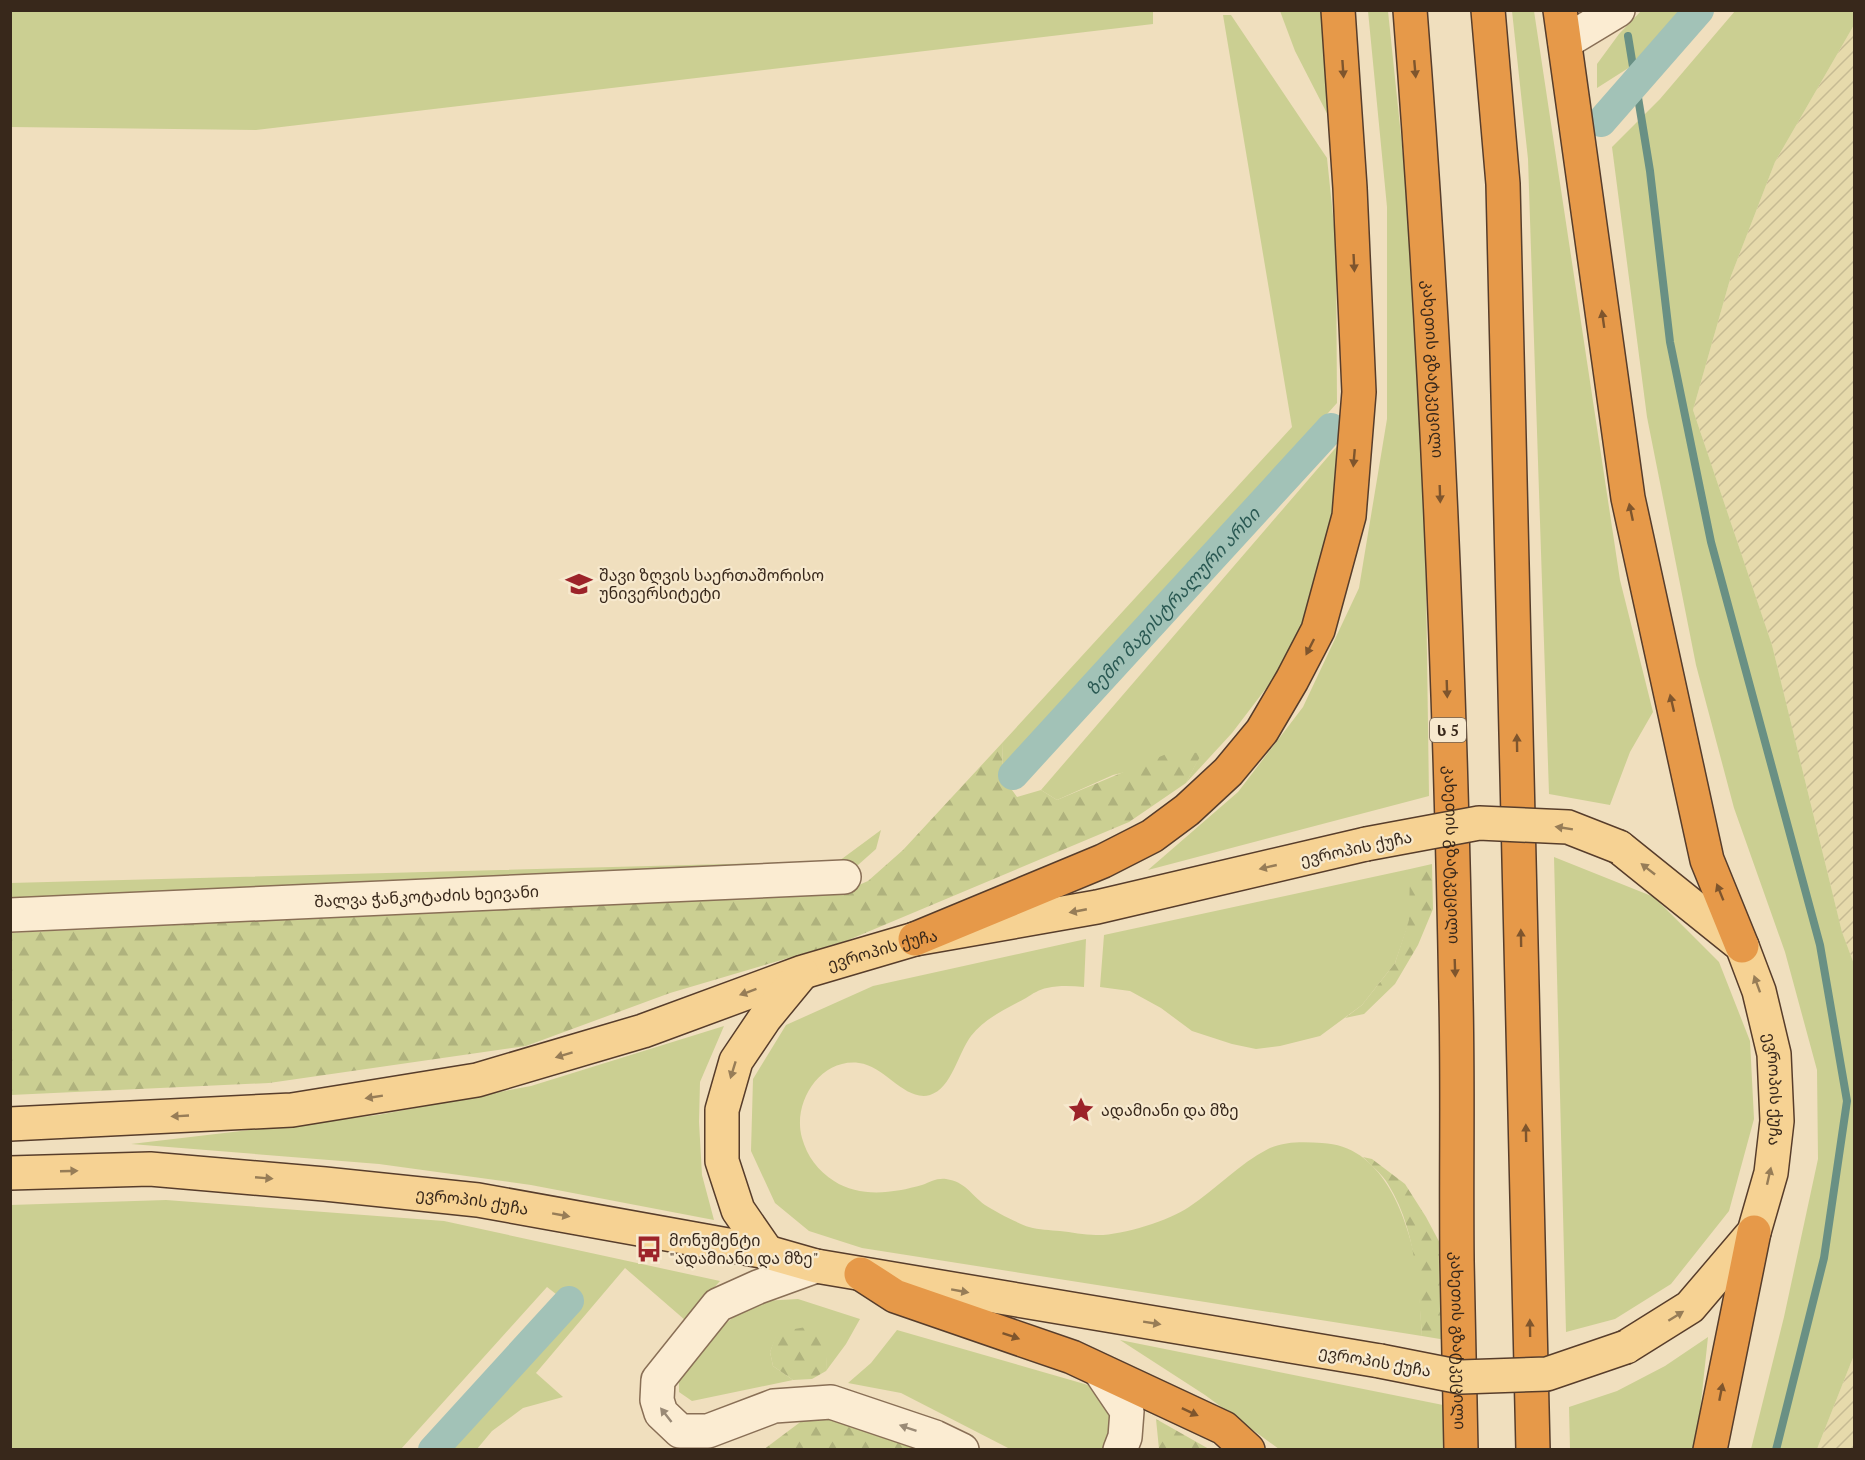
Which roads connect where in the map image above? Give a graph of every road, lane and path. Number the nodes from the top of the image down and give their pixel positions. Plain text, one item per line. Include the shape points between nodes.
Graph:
1 (1338, 10) edge
2 (1410, 10) edge
3 (1488, 10) edge
4 (1560, 10) edge
5 (1618, 10) edge
6 (1565, 42) junction
7 (844, 877) dead end
8 (10, 915) edge
9 (915, 939) junction
10 (1742, 946) junction
11 (803, 972) junction
12 (10, 1124) edge
13 (10, 1173) edge
14 (1754, 1232) junction
15 (768, 1252) junction
16 (816, 1266) junction
17 (861, 1274) junction
18 (1100, 1371) junction
19 (709, 1440) edge
20 (962, 1449) edge
21 (1120, 1449) edge
22 (1248, 1449) edge
23 (1461, 1449) edge
24 (1533, 1449) edge
25 (1710, 1449) edge

1 -> 9 highway via 1359,392 1349,516 1318,630 1262,730 1228,772 1187,810 1152,836 1103,861
2 -> 23 highway, კახეთის გზატკეცილი / ს 5 via 1437,407 1444,586 1456,1002
24 -> 3 highway via 1503,184
4 - 6 highway
5 - 6 street
10 -> 6 highway via 1707,860 1628,498
7 - 8 street, შალვა ჭანკოტაძის ხეივანი
10 -> 9 main road, ევროპის ქუჩა, bridge via 1619,846 1568,827 1479,823 1366,844 1097,907
9 - 11 main road, ევროპის ქუჩა
14 -> 10 main road, ევროპის ქუჩა via 1771,1173 1777,1121 1774,1054 1760,991
11 -> 12 main road, ევროპის ქუჩა via 643,1031 477,1080 292,1110
11 -> 15 main road via 736,1060 722,1110 722,1161 738,1210
13 -> 15 main road, ევროპის ქუჩა via 150,1169 337,1185 478,1200
17 -> 14 main road, ევროპის ქუჩა, bridge via 1461,1377 1547,1374 1626,1347 1690,1307
25 -> 14 highway
15 - 16 main road, ევროპის ქუჩა
16 - 17 main road, ევროპის ქუჩა
19 -> 16 street via 680,1431 662,1413 657,1400 658,1380 718,1305
17 -> 18 highway via 895,1296 1072,1357
18 - 21 street via 1127,1411
18 -> 22 highway via 1224,1428
20 -> 19 street via 831,1402 774,1406

